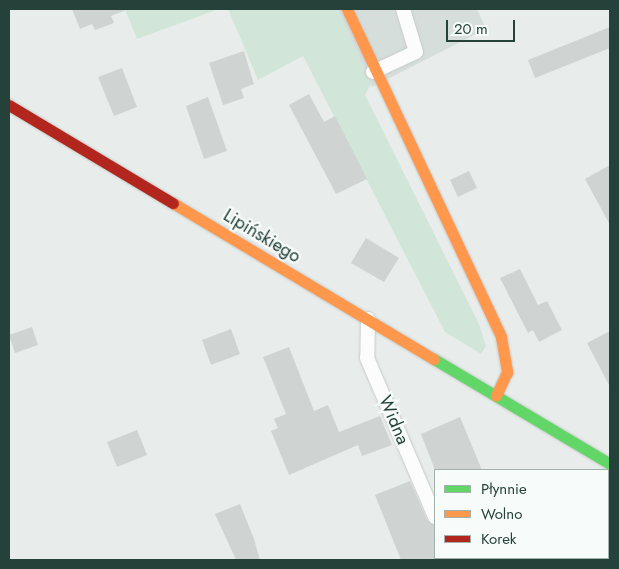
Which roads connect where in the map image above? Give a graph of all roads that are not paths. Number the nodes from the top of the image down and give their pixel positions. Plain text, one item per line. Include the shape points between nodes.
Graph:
1 (347, 9) edge
2 (403, 9) edge
3 (374, 72) junction
4 (9, 105) edge
5 (368, 320) junction
6 (496, 396) junction
7 (610, 464) edge
8 (434, 515) edge

1 - 3 main road
2 - 3 lane via 416,52
3 - 6 main road via 501,337 508,372
4 - 5 main road, Lipińskiego
5 - 6 main road, Lipińskiego
5 - 8 lane, Widna via 367,358
6 - 7 main road, Lipińskiego

